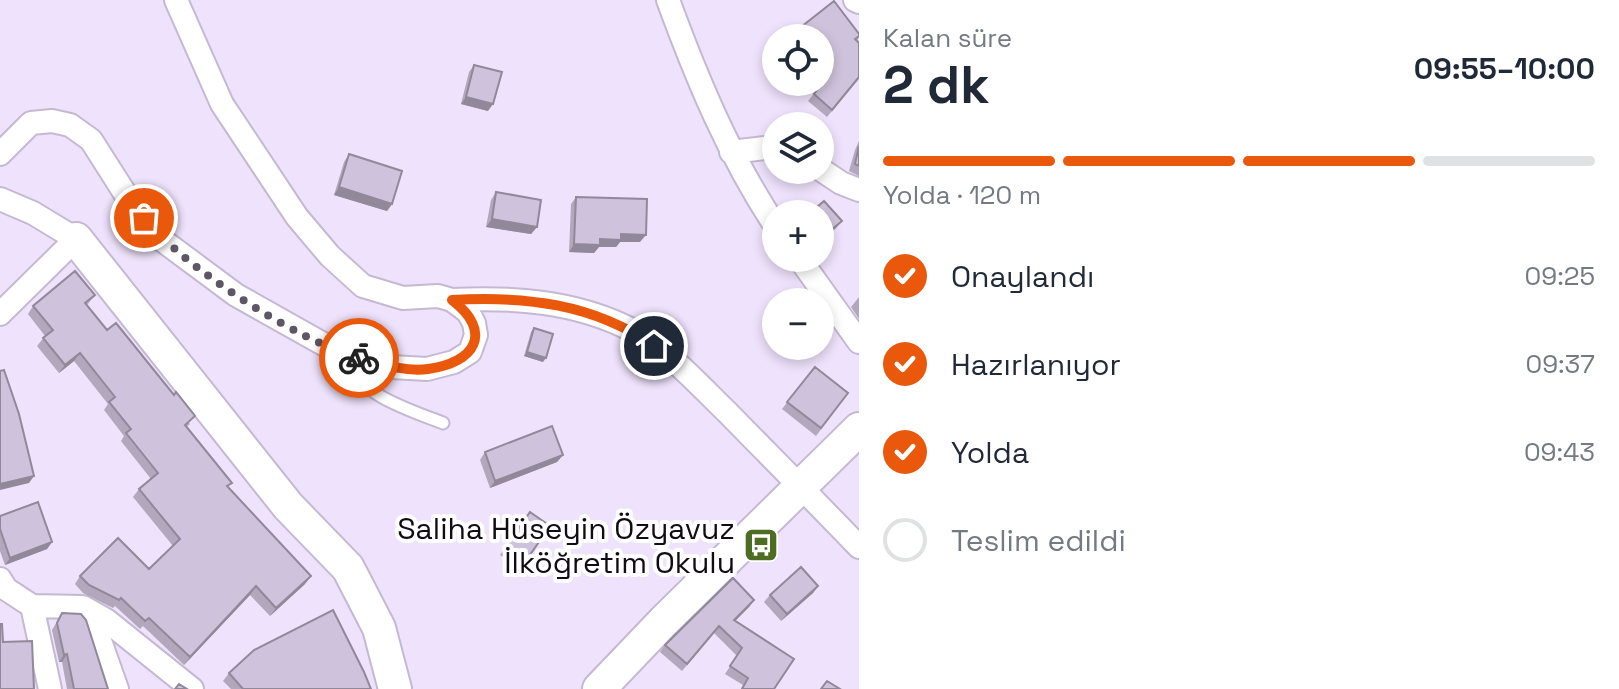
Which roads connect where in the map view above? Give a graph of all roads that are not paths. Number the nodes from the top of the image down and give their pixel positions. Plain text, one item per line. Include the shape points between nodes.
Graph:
1 (176, 0) edge
2 (668, 0) edge
3 (762, 148) edge
4 (731, 152) junction
5 (0, 154) edge
6 (834, 178) edge
7 (859, 190) edge
8 (0, 199) edge
9 (762, 204) edge
10 (76, 239) junction
11 (809, 272) edge
12 (452, 300) junction
13 (0, 314) edge
14 (859, 342) edge
15 (334, 350) junction
16 (443, 423) dead end
17 (859, 429) edge
18 (802, 487) junction
19 (859, 547) edge
20 (0, 579) edge
21 (32, 606) junction
22 (83, 607) junction
23 (50, 689) edge
24 (117, 689) edge
25 (192, 689) edge
26 (395, 689) edge
27 (599, 689) edge

1 - 12 street via 222,104 297,217 330,256 363,286 403,298
2 - 4 street
3 - 4 street
4 - 9 street
5 - 15 street via 31,123 70,125 91,140 162,240 236,295
6 - 7 street
8 - 10 street
10 - 13 street
10 - 26 street via 288,506 348,568 379,628
11 - 14 street
12 - 15 street via 468,312 476,335 470,352 454,362 427,369 391,367
12 - 18 street via 503,297 549,303 631,330 676,362
15 - 16 lane via 350,373 379,398
17 - 18 street
18 - 19 street
18 - 27 street
20 - 21 street
21 - 22 street
21 - 23 street
22 - 24 street
22 - 25 street

